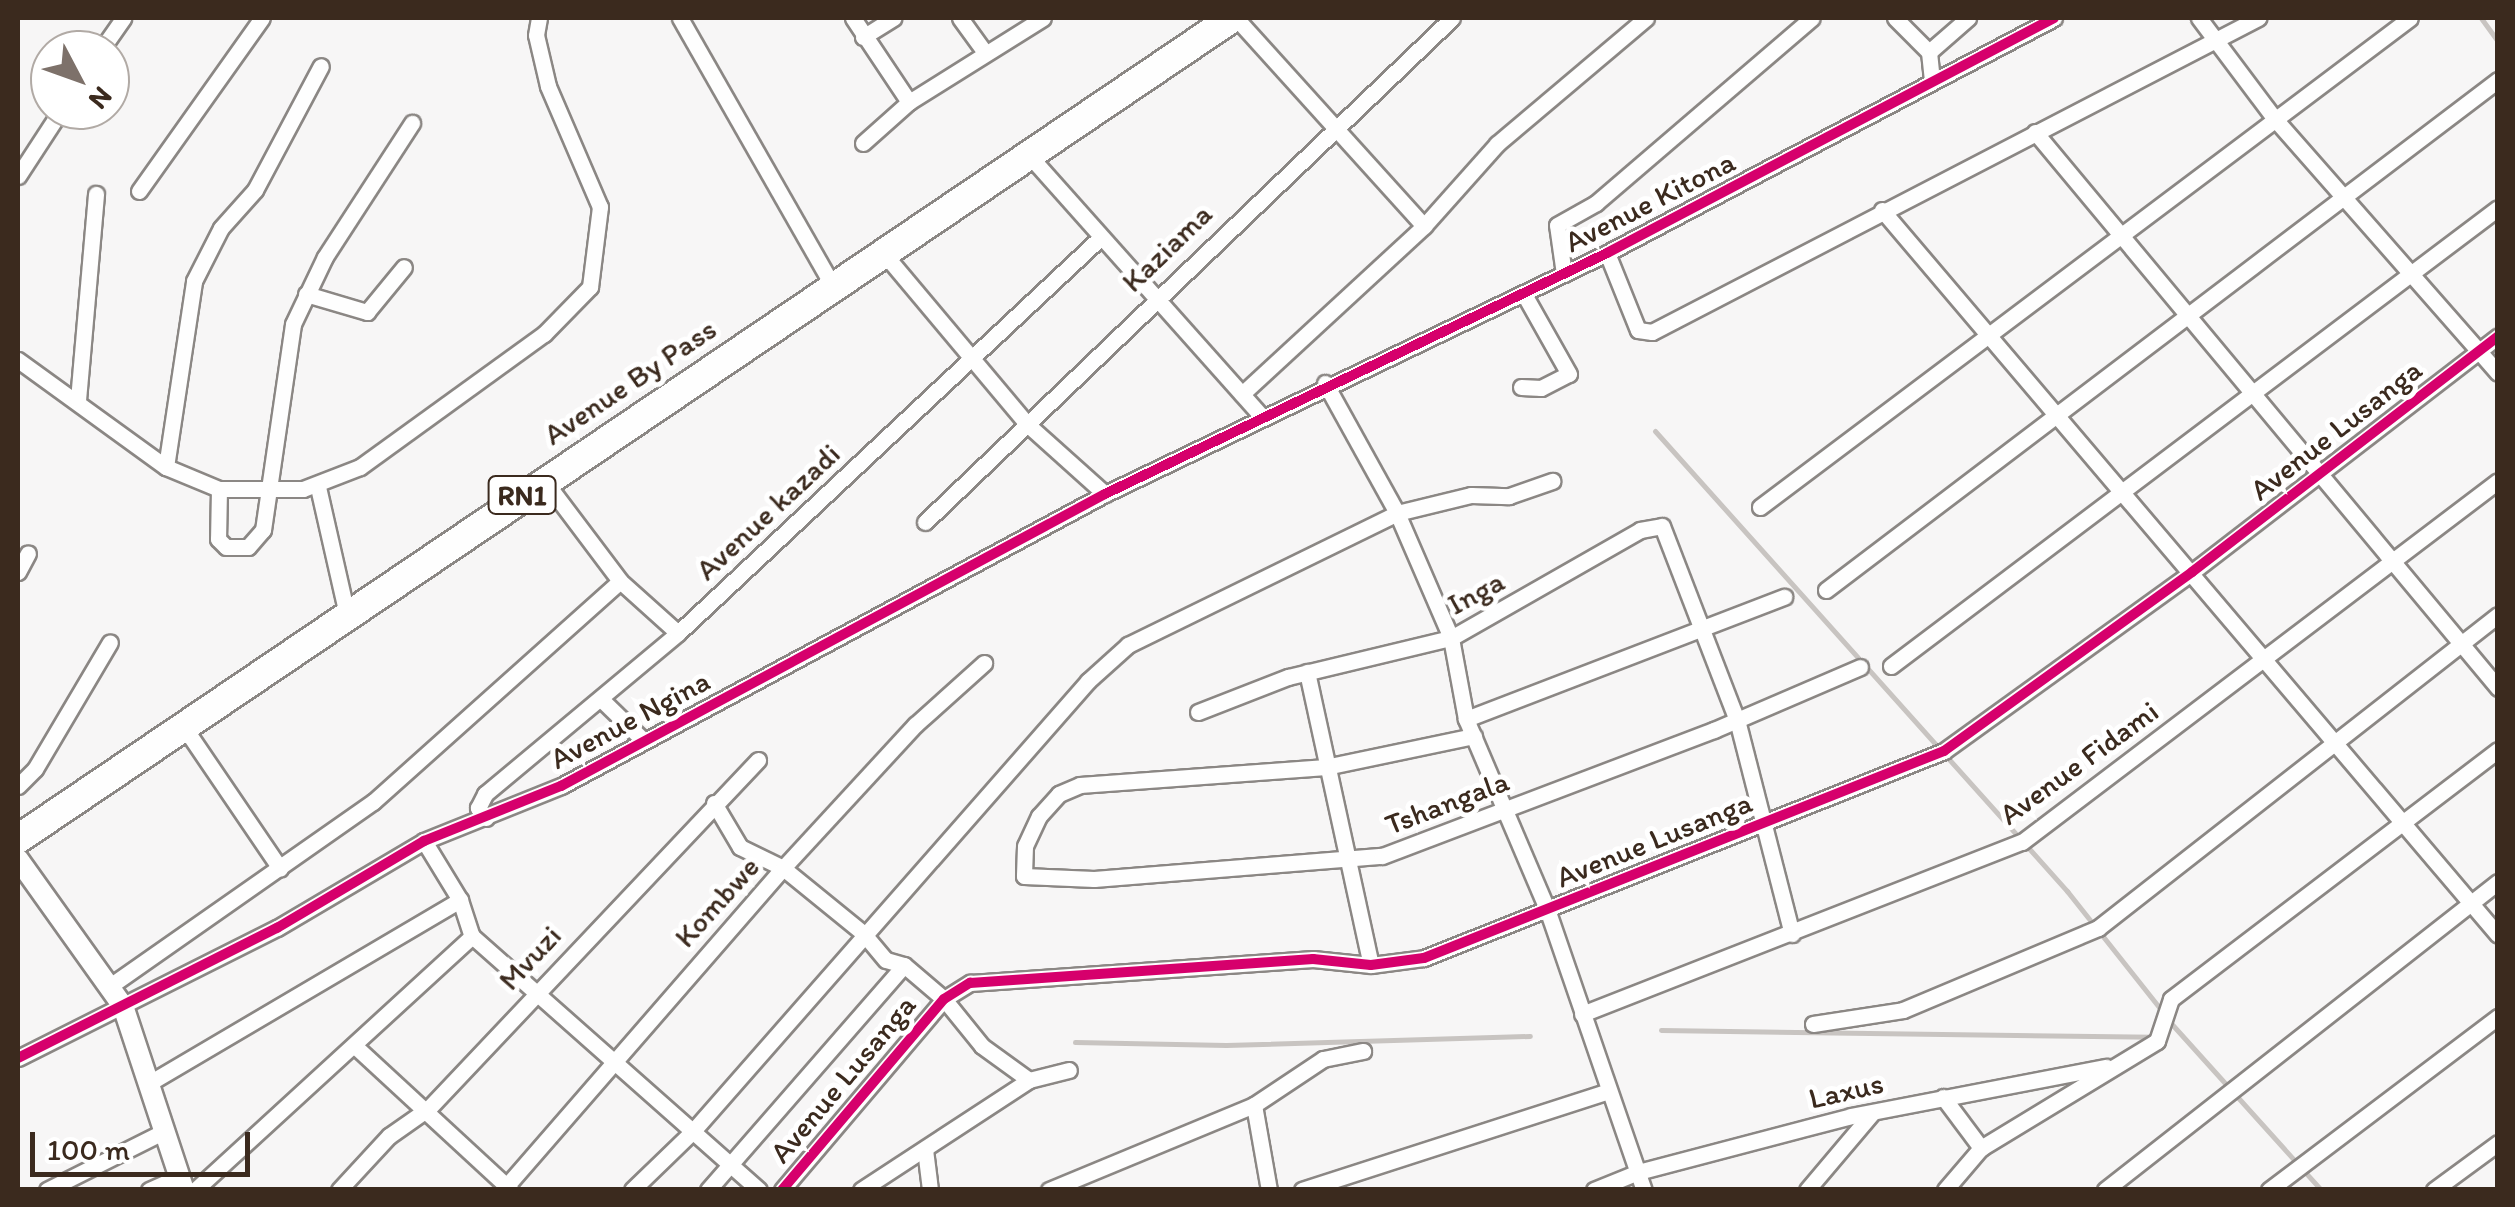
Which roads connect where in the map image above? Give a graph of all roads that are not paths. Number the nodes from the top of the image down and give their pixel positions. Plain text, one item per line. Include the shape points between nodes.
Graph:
1 (262, 18) edge
2 (539, 18) edge
3 (680, 18) edge
4 (852, 18) edge
5 (894, 18) edge
6 (960, 18) edge
7 (1043, 18) edge
8 (1234, 18) edge
9 (1452, 18) edge
10 (1646, 18) edge
11 (1812, 18) edge
12 (1894, 18) edge
13 (1968, 18) edge
14 (2054, 18) edge
15 (2200, 18) edge
16 (2258, 18) edge
17 (2410, 18) edge
18 (863, 37) junction
19 (2212, 41) junction
20 (983, 50) junction
21 (1928, 52) junction
22 (321, 66) dead end
23 (2498, 80) edge
24 (1932, 82) junction
25 (909, 102) junction
26 (2274, 118) junction
27 (412, 124) dead end
28 (1333, 125) junction
29 (49, 130) edge
30 (2035, 132) junction
31 (864, 144) dead end
32 (1028, 154) junction
33 (18, 176) edge
34 (139, 191) dead end
35 (96, 194) dead end
36 (2342, 194) junction
37 (2498, 208) edge
38 (1882, 210) junction
39 (1424, 226) junction
40 (2121, 236) junction
41 (1100, 238) junction
42 (882, 250) junction
43 (1607, 253) junction
44 (404, 267) dead end
45 (1564, 274) junction
46 (2409, 274) junction
47 (832, 284) junction
48 (306, 294) junction
49 (1524, 294) junction
50 (1154, 300) junction
51 (2186, 318) junction
52 (2498, 336) edge
53 (1992, 337) junction
54 (2480, 349) junction
55 (18, 360) edge
56 (970, 361) junction
57 (2498, 373) edge
58 (1325, 384) junction
59 (1521, 387) dead end
60 (1242, 394) junction
61 (2250, 394) junction
62 (78, 400) junction
63 (2058, 416) junction
64 (1262, 417) junction
65 (1027, 424) junction
66 (166, 467) junction
67 (2322, 474) junction
68 (544, 480) junction
69 (2498, 480) edge
70 (1552, 481) dead end
71 (271, 487) junction
72 (318, 487) junction
73 (219, 489) junction
74 (2122, 492) junction
75 (1106, 494) junction
76 (1760, 507) dead end
77 (1397, 513) junction
78 (925, 522) dead end
79 (28, 554) dead end
80 (2390, 563) junction
81 (18, 572) edge
82 (2192, 572) junction
83 (620, 581) junction
84 (1826, 590) dead end
85 (1784, 597) dead end
86 (347, 615) junction
87 (2498, 616) edge
88 (1703, 626) junction
89 (678, 633) junction
90 (1451, 638) junction
91 (110, 642) dead end
92 (2460, 644) junction
93 (2263, 660) junction
94 (984, 662) dead end
95 (1860, 666) dead end
96 (1890, 666) dead end
97 (1307, 672) junction
98 (2498, 688) edge
99 (601, 699) junction
100 (1198, 712) dead end
101 (1466, 719) junction
102 (1737, 720) junction
103 (184, 727) junction
104 (1474, 736) junction
105 (644, 740) junction
106 (2329, 743) junction
107 (2498, 750) edge
108 (758, 760) dead end
109 (1326, 768) junction
110 (18, 786) edge
111 (714, 803) junction
112 (1503, 811) junction
113 (486, 818) junction
114 (2402, 820) junction
115 (1765, 823) junction
116 (18, 839) edge
117 (424, 841) junction
118 (18, 858) edge
119 (1349, 860) junction
120 (280, 868) junction
121 (784, 868) junction
122 (2498, 882) edge
123 (460, 900) junction
124 (2471, 903) junction
125 (1547, 909) junction
126 (863, 933) junction
127 (1792, 934) junction
128 (2498, 935) edge
129 (472, 936) junction
130 (904, 965) junction
131 (1371, 965) junction
132 (110, 986) junction
133 (534, 993) junction
134 (944, 998) junction
135 (123, 1006) junction
136 (1582, 1014) junction
137 (2498, 1016) edge
138 (1814, 1024) dead end
139 (357, 1048) junction
140 (1363, 1051) dead end
141 (18, 1058) edge
142 (612, 1061) junction
143 (2115, 1066) junction
144 (1069, 1070) dead end
145 (1029, 1080) junction
146 (151, 1082) junction
147 (1608, 1091) junction
148 (1943, 1097) junction
149 (1254, 1105) junction
150 (429, 1108) junction
151 (1872, 1113) junction
152 (693, 1131) junction
153 (163, 1132) junction
154 (2498, 1143) edge
155 (1981, 1148) junction
156 (925, 1149) junction
157 (728, 1167) junction
158 (1638, 1172) junction
159 (187, 1185) edge
160 (507, 1188) edge
161 (47, 1190) edge
162 (149, 1190) edge
163 (338, 1190) edge
164 (632, 1190) edge
165 (708, 1190) edge
166 (759, 1190) edge
167 (782, 1190) edge
168 (862, 1190) edge
169 (930, 1190) edge
170 (1049, 1190) edge
171 (1269, 1190) edge
172 (1302, 1190) edge
173 (1594, 1190) edge
174 (1644, 1190) edge
175 (1807, 1190) edge
176 (1944, 1190) edge
177 (2104, 1190) edge
178 (2269, 1190) edge
179 (2434, 1190) edge

1 - 34 street
2 - 72 street via 536,35 548,86 600,207 590,287 531,344 360,466
3 - 47 street
4 - 18 street
5 - 18 street
6 - 20 street
7 - 20 street
8 - 28 street
8 - 32 highway, Avenue By Pass / RN1
9 - 28 street, Kaziama
10 - 39 street via 1497,144
11 - 45 street via 1596,204 1557,225
12 - 21 street
13 - 21 street
14 - 24 street, Avenue Kitona
15 - 19 street
16 - 19 street
17 - 26 street
18 - 25 street
19 - 26 street
19 - 30 street
20 - 25 street
21 - 24 street
22 - 66 street via 255,190 221,228 194,280
23 - 36 street
24 - 43 street, Avenue Kitona
25 - 31 street
26 - 36 street
26 - 40 street
27 - 48 street
28 - 39 street
28 - 50 street, Kaziama
29 - 33 street
30 - 38 street
30 - 40 street
32 - 41 street
32 - 42 highway, Avenue By Pass / RN1
35 - 62 street
36 - 46 street
36 - 51 street
37 - 46 street
38 - 43 street via 1652,332 1638,330
38 - 53 street
39 - 60 street
40 - 51 street
40 - 53 street
41 - 50 street
41 - 56 street, Avenue kazadi
42 - 47 highway, Avenue By Pass / RN1
42 - 56 street
43 - 45 street, Avenue Kitona
44 - 48 street via 367,312
45 - 49 street, Avenue Kitona
46 - 54 street
46 - 61 street
47 - 68 highway, Avenue By Pass / RN1
48 - 71 street via 287,354
49 - 58 street, Avenue Kitona
49 - 59 street via 1569,374 1541,388
50 - 60 street
50 - 65 street, Kaziama
51 - 61 street
51 - 63 street
52 - 54 street, Avenue Lusanga
53 - 63 street
53 - 76 street
54 - 57 street
54 - 67 street, Avenue Lusanga
55 - 62 street
56 - 65 street
56 - 89 street, Avenue kazadi
58 - 64 street, Avenue Kitona
58 - 77 street
60 - 64 street
61 - 67 street
61 - 74 street
62 - 66 street
63 - 74 street
63 - 84 street
64 - 75 street, Avenue Ngina
65 - 75 street
65 - 78 street, Kaziama
66 - 73 street
67 - 80 street
67 - 82 street, Avenue Lusanga
68 - 83 street
68 - 86 highway, Avenue By Pass / RN1
69 - 80 street, Avenue Fidami
70 - 77 street via 1509,496 1471,495
71 - 72 street
71 - 73 street
71 - 73 street via 263,530 238,550 226,547 214,531
72 - 86 street
74 - 82 street
74 - 96 street
75 - 105 street, Avenue Ngina
77 - 90 street
77 - 126 street via 1128,645
79 - 81 street
80 - 92 street
80 - 93 street, Avenue Fidami
82 - 93 street
82 - 115 street, Avenue Lusanga via 1944,751
83 - 89 street
83 - 120 street via 373,802
85 - 88 street
86 - 103 highway, Avenue By Pass / RN1
87 - 92 street
88 - 90 street, Inga via 1671,536 1655,524
88 - 101 street
88 - 102 street
89 - 99 street, Avenue kazadi
90 - 97 street, Inga
90 - 101 street
91 - 110 street via 36,769
92 - 98 street
92 - 106 street
93 - 106 street
93 - 127 street, Avenue Fidami via 2022,842
94 - 121 street, Kombwe via 914,725
95 - 102 street, Tshangala
97 - 100 street, Inga
97 - 109 street
99 - 105 street
99 - 113 street, Avenue kazadi via 485,794 478,808
101 - 104 street
102 - 112 street, Tshangala
102 - 115 street
103 - 116 highway, Avenue By Pass / RN1
103 - 120 street
104 - 109 street
104 - 112 street
105 - 113 street, Avenue Ngina
106 - 114 street
106 - 138 street via 2098,928 1903,1010
107 - 114 street
108 - 111 street, Mvuzi
109 - 119 street
109 - 119 street, Tshangala via 1080,786 1049,803 1030,832 1022,863 1027,879
111 - 121 street via 740,847
111 - 133 street, Mvuzi
112 - 119 street, Tshangala via 1411,847
112 - 125 street
113 - 117 street, Avenue Ngina
114 - 124 street
114 - 143 street via 2171,999 2157,1041
115 - 125 street, Avenue Lusanga
115 - 127 street
117 - 123 street
117 - 135 street, Avenue Ngina via 278,928
118 - 132 street
119 - 131 street
120 - 132 street
121 - 126 street
121 - 142 street, Kombwe
122 - 124 street
123 - 129 street
123 - 146 street
124 - 128 street
124 - 177 street
125 - 131 street, Avenue Lusanga via 1446,952
125 - 136 street
126 - 130 street via 886,960
126 - 152 street
127 - 136 street, Avenue Fidami
129 - 133 street
129 - 139 street
130 - 134 street
130 - 157 street
131 - 134 street, Avenue Lusanga via 1314,959 985,979
132 - 135 street
133 - 142 street
133 - 150 street, Mvuzi
134 - 145 street via 982,1046
134 - 167 street, Avenue Lusanga
135 - 141 street, Avenue Ngina
135 - 146 street
136 - 147 street
137 - 178 street
139 - 150 street
139 - 159 street
140 - 149 street via 1316,1062
142 - 152 street
142 - 160 street, Kombwe
143 - 148 street, Laxus
143 - 155 street
144 - 145 street
145 - 156 street
146 - 153 street
147 - 158 street
147 - 172 street
148 - 151 street, Laxus
148 - 155 street
149 - 170 street
149 - 171 street
150 - 160 street
150 - 163 street, Mvuzi via 390,1136
151 - 158 street, Laxus
151 - 175 street
152 - 157 street
152 - 164 street
153 - 159 street
153 - 161 street
154 - 179 street
155 - 176 street
156 - 168 street
156 - 169 street
157 - 165 street
157 - 166 street
158 - 173 street, Laxus
158 - 174 street
159 - 162 street

